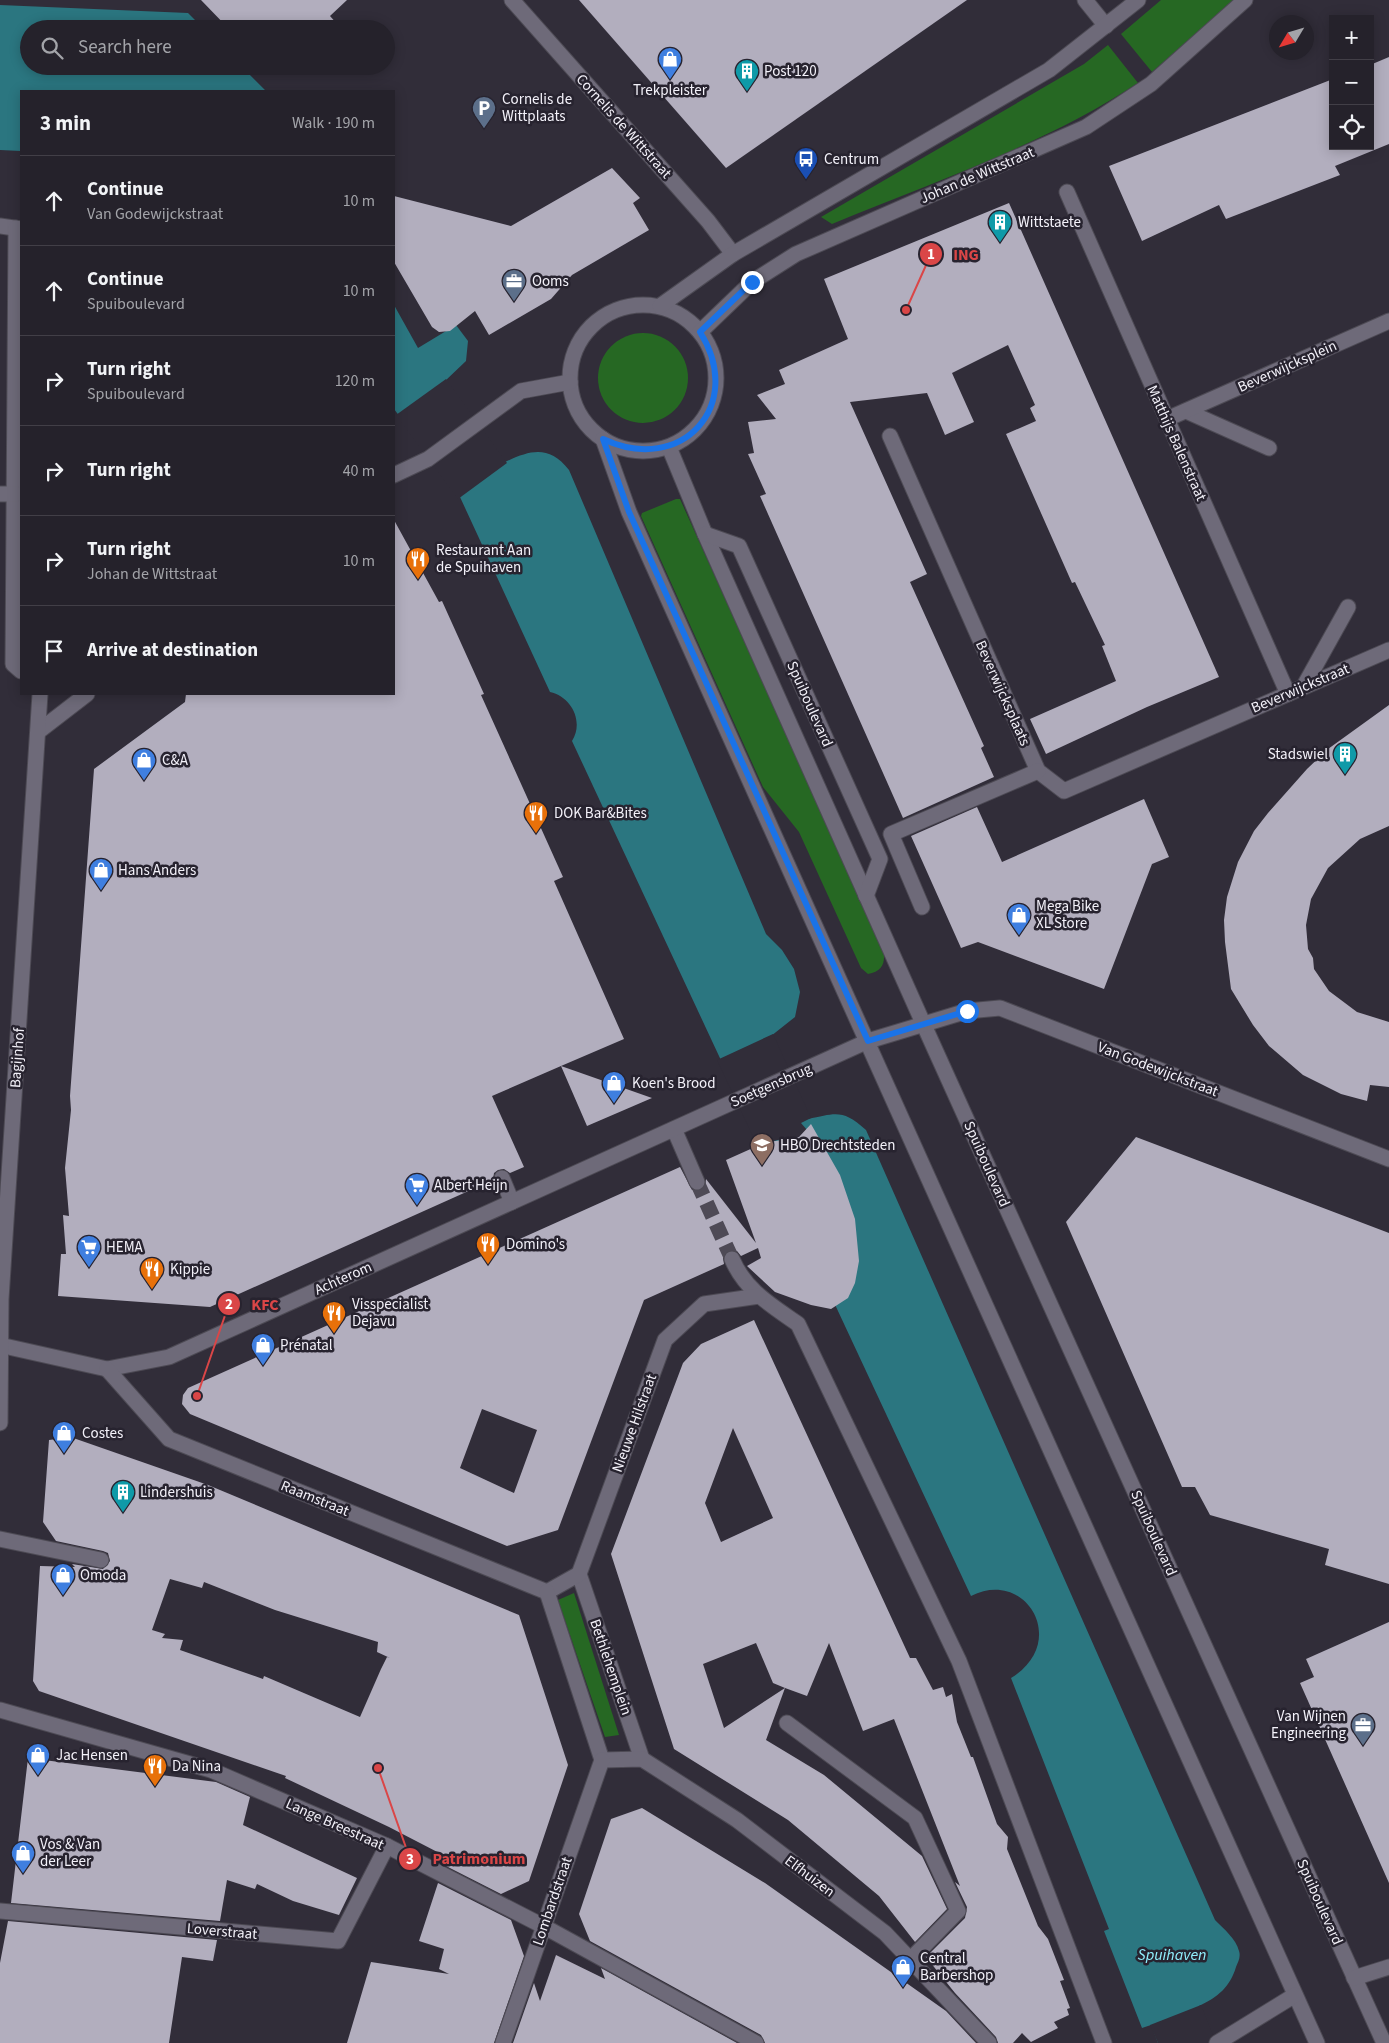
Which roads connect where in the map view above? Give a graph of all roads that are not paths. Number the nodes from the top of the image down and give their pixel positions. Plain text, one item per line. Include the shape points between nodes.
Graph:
1 (512, 0) edge
2 (1085, 0) edge
3 (1138, 0) edge
4 (1245, 0) edge
5 (1106, 26) junction
6 (1067, 192) dead end
7 (0, 226) edge
8 (18, 229) edge
9 (733, 254) junction
10 (660, 306) junction
11 (1389, 321) edge
12 (700, 332) junction
13 (570, 382) junction
14 (1186, 411) junction
15 (1167, 419) junction
16 (890, 436) dead end
17 (603, 439) junction
18 (669, 446) junction
19 (1268, 448) dead end
20 (395, 475) edge
21 (0, 494) edge
22 (16, 494) junction
23 (706, 534) junction
24 (1348, 607) dead end
25 (1389, 650) edge
26 (12, 666) edge
27 (1304, 686) junction
28 (1288, 694) junction
29 (40, 695) edge
30 (86, 695) edge
31 (1212, 726) joint
32 (39, 731) junction
33 (1038, 771) junction
34 (866, 896) junction
35 (922, 907) dead end
36 (923, 1023) junction
37 (868, 1041) junction
38 (674, 1129) junction
39 (1389, 1159) edge
40 (502, 1178) dead end
41 (697, 1182) tunnel mouth
42 (512, 1202) junction
43 (732, 1259) tunnel mouth
44 (759, 1296) junction
45 (1, 1345) edge
46 (107, 1369) junction
47 (0, 1423) edge
48 (0, 1538) edge
49 (102, 1560) dead end
50 (579, 1574) junction
51 (547, 1592) junction
52 (0, 1710) edge
53 (787, 1723) dead end
54 (642, 1759) junction
55 (602, 1760) junction
56 (387, 1846) junction
57 (0, 1910) edge
58 (543, 1926) junction
59 (910, 1960) junction
60 (1389, 1967) edge
61 (1354, 1978) junction
62 (1295, 1995) junction
63 (503, 2043) edge
64 (756, 2043) edge
65 (989, 2043) edge
66 (1104, 2043) edge
67 (1217, 2043) edge
68 (1317, 2043) edge
69 (1384, 2043) edge

1 - 9 street, Cornelis de Wittstraat via 708,221
2 - 5 street
3 - 5 street
4 - 12 street, Johan de Wittstraat via 1151,84 1086,127 796,254 752,282
5 - 9 street via 1049,70
6 - 15 street, Matthijs Balenstraat
7 - 8 street
8 - 22 street
9 - 10 street
10 - 12 street via 688,320
10 - 13 street via 627,306 600,318 577,346
11 - 14 street, Beverwijcksplein
12 - 18 street via 715,362 714,397 697,427 684,439
13 - 17 street via 575,404 586,424
13 - 20 street via 521,391 428,459
14 - 15 street, Beverwijcksplein
14 - 19 street
15 - 28 street, Matthijs Balenstraat
16 - 33 street, Beverwijcksplaats
17 - 18 street via 618,447 635,450
17 - 37 street via 629,512
18 - 23 street, Spuiboulevard
21 - 22 street
22 - 26 street
23 - 34 street, Spuiboulevard
23 - 34 street, Spuiboulevard via 739,546 880,859
24 - 27 street
25 - 27 street, Beverwijckstraat
27 - 28 street, Beverwijckstraat
28 - 31 street, Beverwijckstraat
29 - 32 street, Bagijnhof
30 - 32 street
31 - 33 street, Beverwijcksplaats via 1064,791
32 - 45 street, Bagijnhof
33 - 35 street via 891,834
34 - 36 street, Spuiboulevard
36 - 37 street
36 - 39 street, Van Godewijckstraat via 967,1011 1000,1008
36 - 61 street, Spuiboulevard
37 - 38 street, Soetgensbrug
37 - 62 street
38 - 41 street
38 - 42 street, Achterom
40 - 42 street
42 - 46 street, Achterom via 170,1356
43 - 44 street via 739,1275
44 - 50 street, Nieuwe Hilstraat via 704,1304 665,1340
44 - 66 street via 798,1324 959,1661
45 - 46 street, Achterom
45 - 47 street, Bagijnhof
46 - 51 street, Raamstraat via 169,1439
48 - 49 street
50 - 51 street
50 - 54 street, Bethlehemplein
51 - 55 street
52 - 56 street, Lange Breestraat via 211,1770
53 - 59 street via 915,1818 958,1911
54 - 55 street
54 - 59 street, Elfhuizen via 737,1820 885,1933
55 - 58 street, Lombardstraat
56 - 57 street, Loverstraat via 338,1941
56 - 58 street, Lange Breestraat
58 - 63 street, Lombardstraat
58 - 64 street, Lange Breestraat
59 - 65 street, Elfhuizen
60 - 61 street
61 - 69 street, Spuiboulevard
62 - 67 street
62 - 68 street

